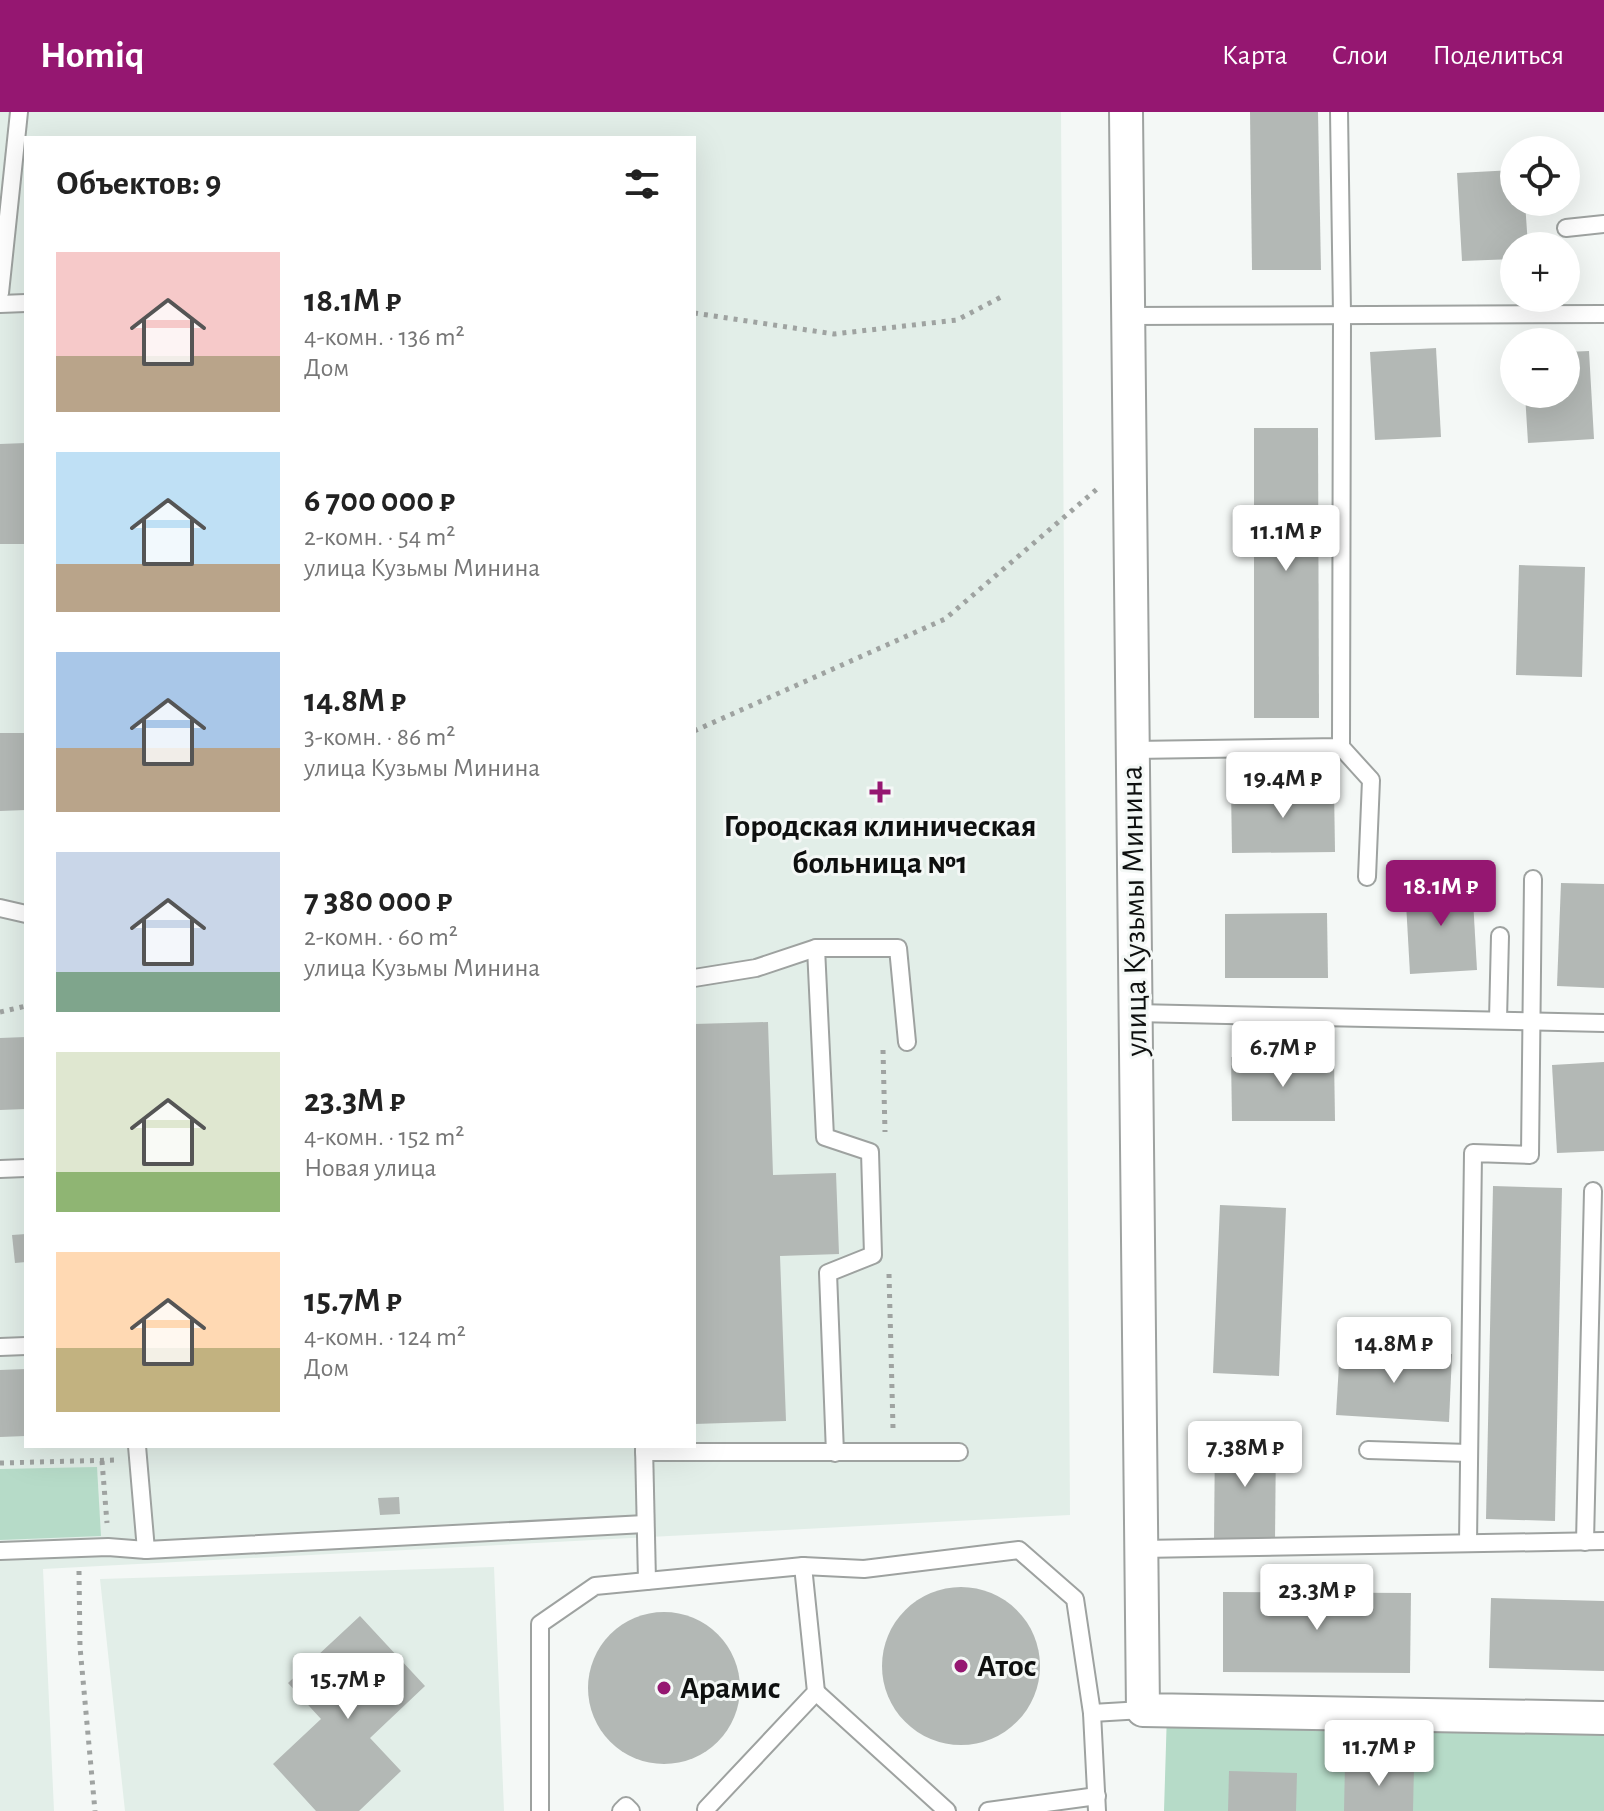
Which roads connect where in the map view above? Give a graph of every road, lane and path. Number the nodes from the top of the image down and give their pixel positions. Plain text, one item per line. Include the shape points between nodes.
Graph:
1 (19, 112) edge
2 (1126, 112) edge
3 (1339, 112) edge
4 (1604, 224) edge
5 (1566, 228) dead end
6 (0, 293) edge
7 (1005, 295) dead end
8 (24, 303) edge
9 (0, 304) edge
10 (696, 313) edge
11 (1342, 314) junction
12 (1604, 314) edge
13 (1128, 316) junction
14 (1130, 461) junction
15 (696, 730) edge
16 (1341, 747) junction
17 (1133, 750) junction
18 (1367, 877) dead end
19 (1533, 879) dead end
20 (0, 908) edge
21 (24, 914) edge
22 (1500, 936) dead end
23 (816, 948) junction
24 (696, 978) edge
25 (24, 1006) edge
26 (0, 1012) edge
27 (1135, 1013) junction
28 (1498, 1020) junction
29 (1531, 1022) junction
30 (1604, 1023) edge
31 (907, 1042) dead end
32 (24, 1168) edge
33 (0, 1169) edge
34 (1593, 1191) dead end
35 (1598, 1234) edge
36 (24, 1346) edge
37 (0, 1347) edge
38 (137, 1448) edge
39 (644, 1449) edge
40 (1368, 1450) dead end
41 (959, 1452) dead end
42 (835, 1453) junction
43 (1469, 1453) junction
44 (0, 1463) edge
45 (645, 1524) junction
46 (1604, 1541) edge
47 (1585, 1542) junction
48 (1468, 1543) junction
49 (108, 1547) junction
50 (1141, 1549) junction
51 (79, 1550) junction
52 (146, 1550) junction
53 (0, 1551) edge
54 (803, 1566) junction
55 (647, 1581) junction
56 (816, 1692) junction
57 (1143, 1710) junction
58 (1092, 1713) junction
59 (1604, 1718) edge
60 (1097, 1803) edge
61 (705, 1810) edge
62 (95, 1811) edge
63 (540, 1811) edge
64 (621, 1811) edge
65 (631, 1811) edge
66 (947, 1811) edge
67 (988, 1811) edge

1 - 6 lane
2 - 13 street, улица Кузьмы Минина
3 - 11 lane
4 - 5 lane
7 - 10 path via 957,320 834,334
8 - 9 lane
11 - 12 lane
11 - 13 lane
11 - 16 lane
13 - 14 street, улица Кузьмы Минина
14 - 15 path via 945,619
14 - 17 street, улица Кузьмы Минина
16 - 17 lane
16 - 18 lane via 1371,780
17 - 27 street, улица Кузьмы Минина
19 - 29 lane
20 - 21 lane
22 - 28 lane
23 - 24 lane via 756,968
23 - 31 lane via 898,948
23 - 42 lane via 825,1137 870,1152 873,1255 828,1273
25 - 26 path
27 - 28 lane
27 - 50 street, улица Кузьмы Минина
28 - 29 lane
29 - 30 lane
29 - 43 lane via 1530,1155 1473,1153
32 - 33 lane
34 - 35 lane
35 - 47 lane
36 - 37 lane
38 - 52 lane
39 - 42 lane
39 - 45 lane
40 - 43 lane
41 - 42 lane
43 - 48 lane
44 - 49 path via 102,1461
45 - 52 lane
45 - 55 lane
46 - 47 lane
47 - 48 lane
48 - 50 lane
49 - 51 lane
49 - 52 lane
50 - 57 street, улица Кузьмы Минина
51 - 53 lane
51 - 62 path via 80,1647
54 - 55 lane
54 - 56 lane
54 - 58 lane via 864,1569 1019,1550 1075,1599
55 - 63 lane via 595,1586 540,1624
56 - 61 lane
56 - 66 lane
57 - 58 lane
57 - 59 street
58 - 60 lane
60 - 67 lane
64 - 65 lane via 626,1806

